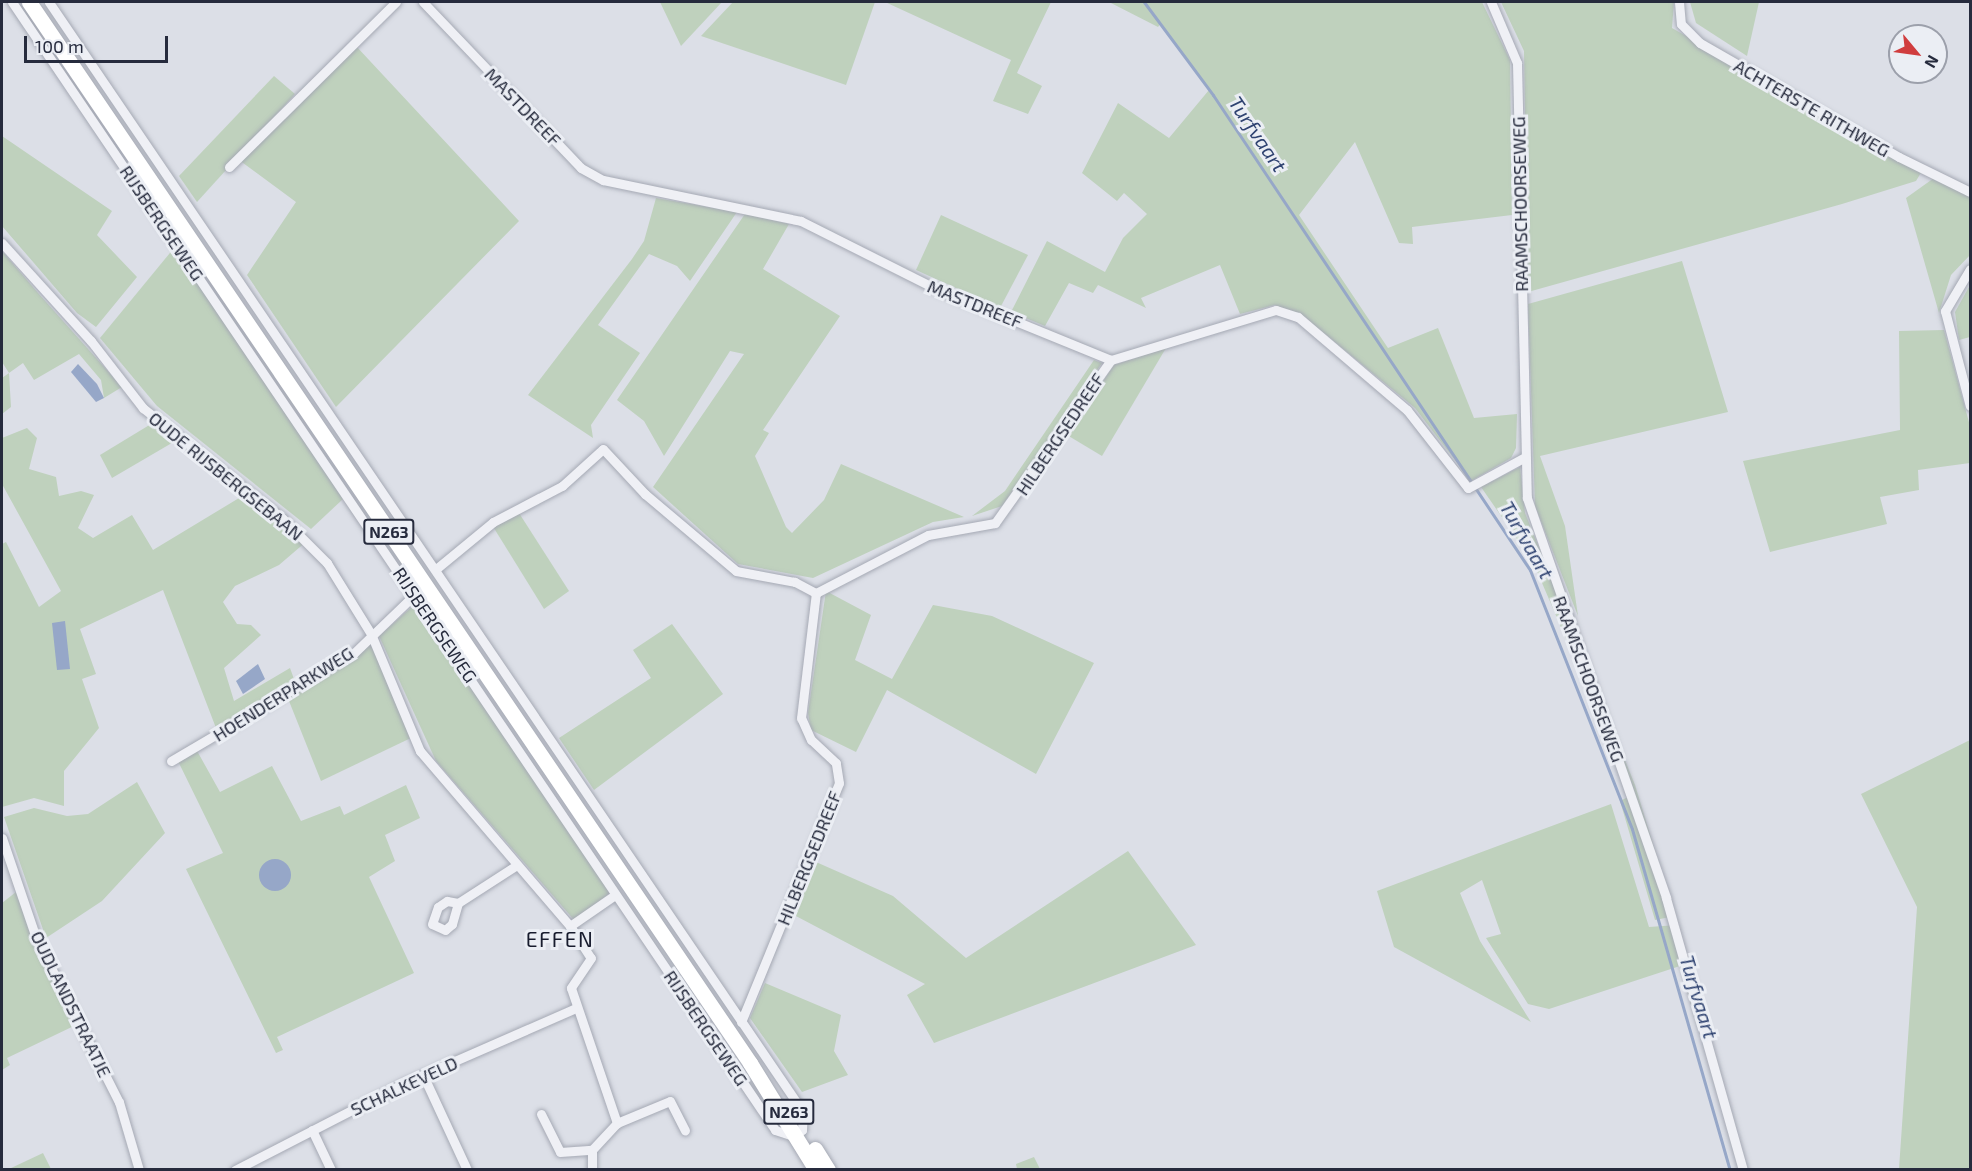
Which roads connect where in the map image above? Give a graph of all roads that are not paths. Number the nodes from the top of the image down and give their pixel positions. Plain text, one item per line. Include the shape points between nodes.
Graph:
1 (12, 2) edge
2 (29, 2) edge
3 (49, 2) edge
4 (396, 2) edge
5 (423, 2) edge
6 (1491, 2) edge
7 (1679, 2) edge
8 (229, 166) dead end
9 (1971, 192) edge
10 (2, 243) edge
11 (1971, 269) edge
12 (1111, 360) junction
13 (1971, 406) edge
14 (1525, 458) junction
15 (436, 569) junction
16 (816, 593) junction
17 (415, 594) junction
18 (371, 634) junction
19 (171, 761) dead end
20 (2, 838) edge
21 (517, 865) junction
22 (615, 895) junction
23 (458, 903) dead end
24 (570, 926) junction
25 (576, 1008) junction
26 (741, 1022) junction
27 (423, 1075) junction
28 (541, 1114) dead end
29 (617, 1123) junction
30 (312, 1130) junction
31 (685, 1130) dead end
32 (798, 1133) junction
33 (592, 1150) junction
34 (139, 1170) edge
35 (235, 1170) edge
36 (331, 1170) edge
37 (467, 1170) edge
38 (592, 1170) edge
39 (816, 1170) edge
40 (828, 1170) edge
41 (1743, 1170) edge

1 - 17 street, RIJSBERGSEWEG
2 - 32 main road, RIJSBERGSEWEG / N263
3 - 15 street, RIJSBERGSEWEG
4 - 8 street
5 - 12 street, MASTDREEF via 581,168 603,180 801,221 932,287
6 - 14 street, RAAMSCHOORSEWEG via 1517,63
7 - 9 street, ACHTERSTE RITHWEG via 1681,24 1700,43 1899,157
10 - 18 street, OUDE RIJSBERGSEBAAN via 150,415 306,540 348,589
11 - 13 street via 1945,311
12 - 14 street via 1276,310 1298,317 1407,410 1463,483 1478,485
12 - 16 street, HILBERGSEDREEF via 995,523 928,535
14 - 41 street, RAAMSCHOORSEWEG via 1535,531 1659,876
15 - 16 street via 493,522 562,486 603,448 645,494 736,571 795,582
15 - 26 street, RIJSBERGSEWEG
16 - 26 street, HILBERGSEDREEF via 801,718 811,740 836,763 839,783
17 - 18 street, HOENDERPARKWEG
17 - 22 street, RIJSBERGSEWEG
18 - 19 street, HOENDERPARKWEG via 354,653
18 - 21 street, OUDE RIJSBERGSEBAAN via 420,752
20 - 34 street, OUDLANDSTRAATJE via 36,938 119,1102
21 - 23 street
21 - 24 street, OUDE RIJSBERGSEBAAN
22 - 24 street
22 - 32 street, RIJSBERGSEWEG via 775,1130
24 - 25 street, OUDE RIJSBERGSEBAAN via 591,958 571,988
25 - 27 street, SCHALKEVELD
25 - 29 street, OUDE RIJSBERGSEBAAN
26 - 32 street, RIJSBERGSEWEG via 804,1112
27 - 30 street, SCHALKEVELD
27 - 37 street
28 - 33 street via 560,1152
29 - 31 street via 670,1101
29 - 33 street
30 - 35 street, SCHALKEVELD
30 - 36 street
32 - 39 main road, RIJSBERGSEWEG / N263
32 - 40 main road, RIJSBERGSEWEG / N263
33 - 38 street

